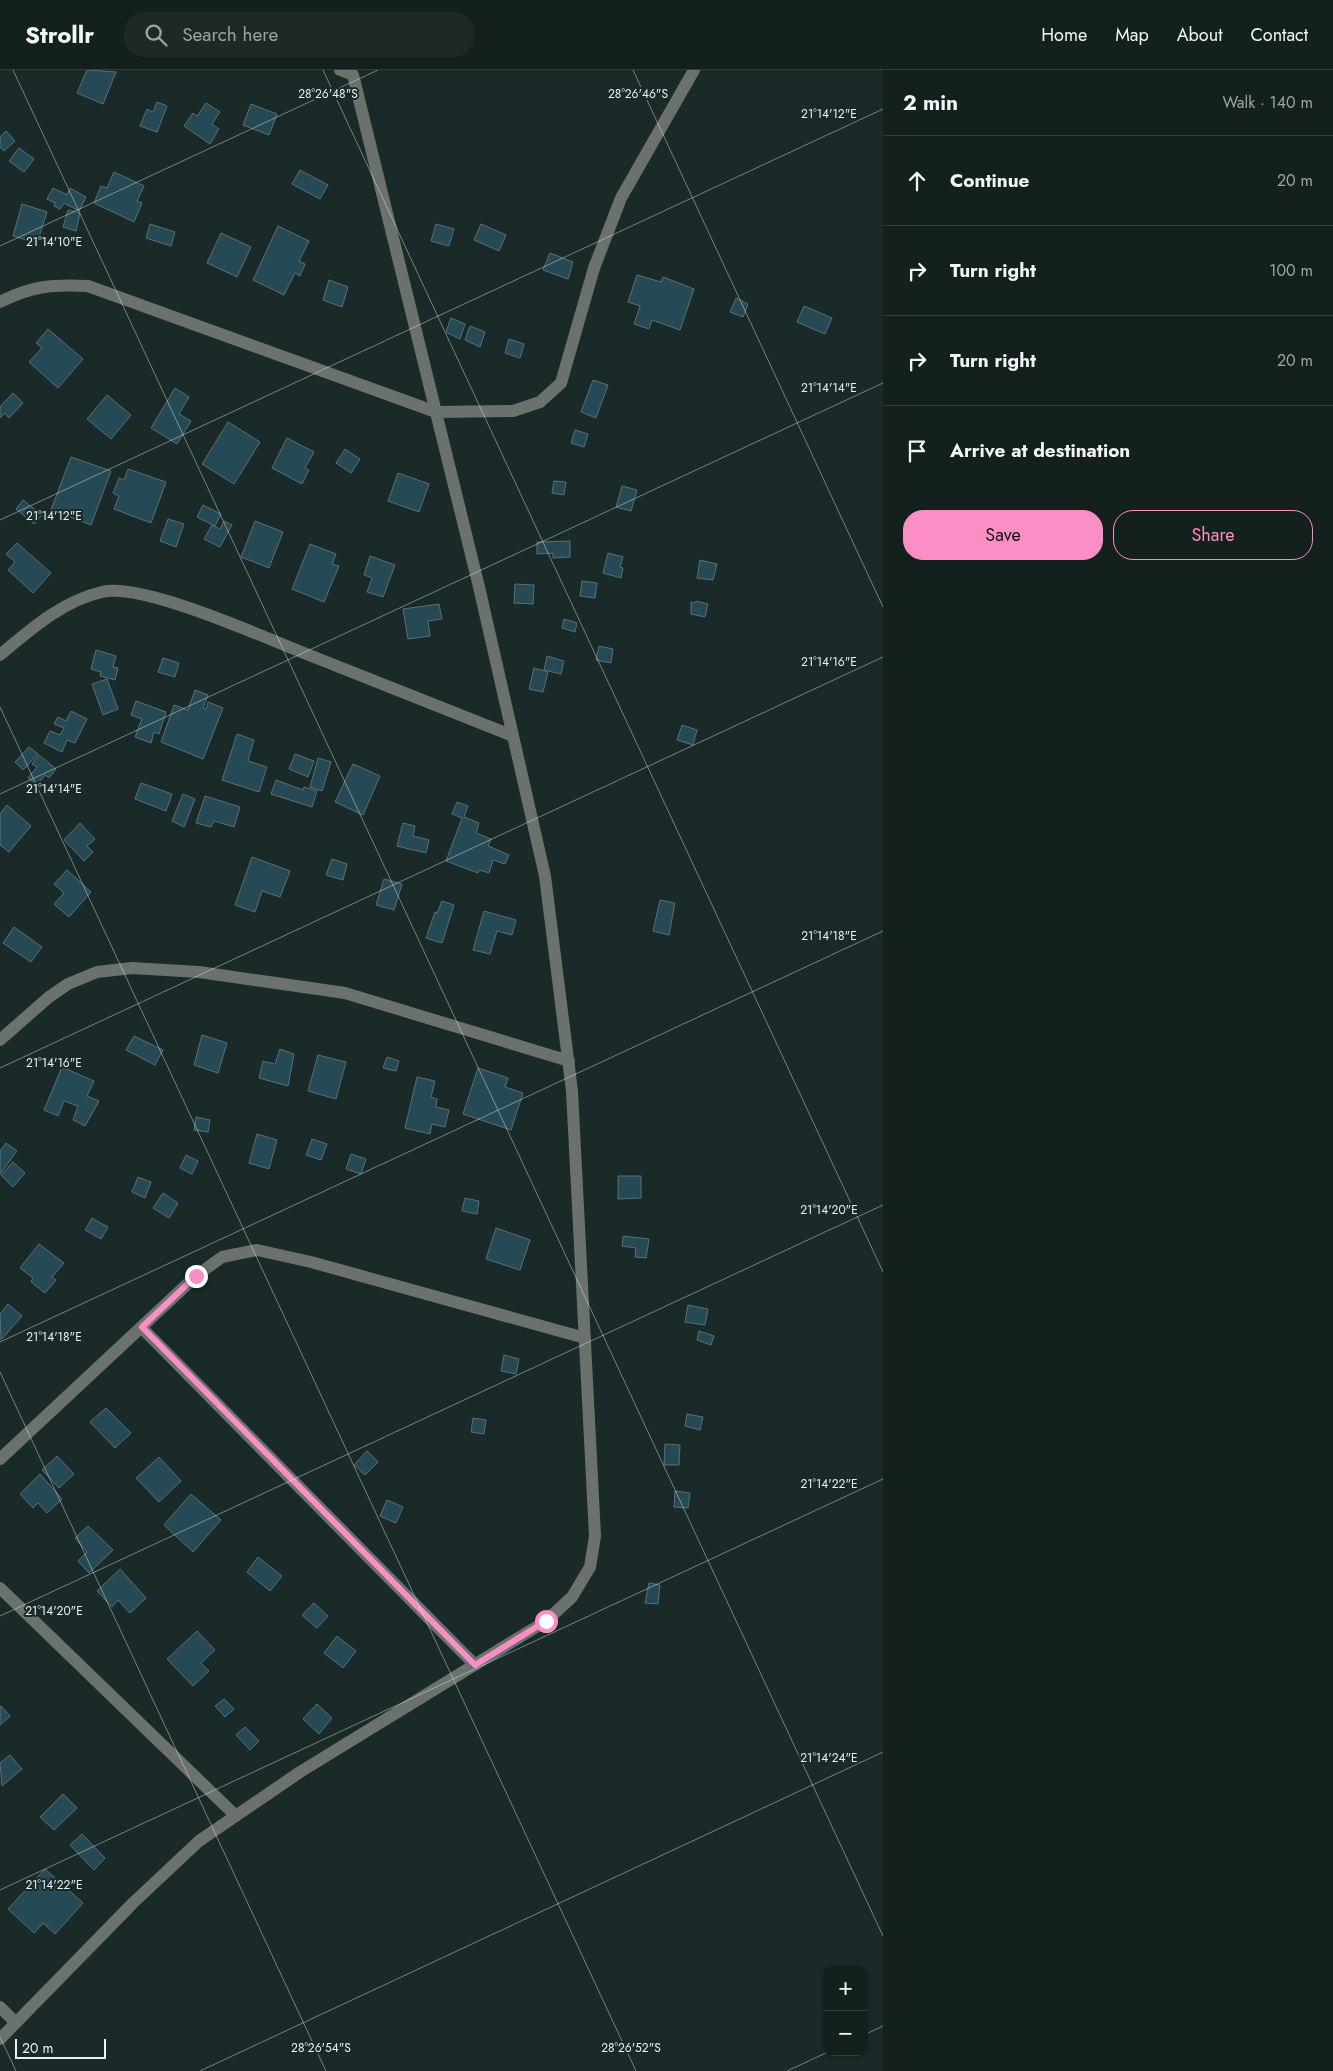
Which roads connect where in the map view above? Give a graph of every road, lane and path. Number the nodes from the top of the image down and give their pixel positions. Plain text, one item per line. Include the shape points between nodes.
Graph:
1 (340, 70) edge
2 (694, 70) edge
3 (0, 302) edge
4 (436, 412) junction
5 (0, 655) edge
6 (513, 736) junction
7 (0, 1040) edge
8 (569, 1061) junction
9 (142, 1327) junction
10 (585, 1338) junction
11 (0, 1459) edge
12 (0, 1588) edge
13 (475, 1665) junction
14 (236, 1816) junction
15 (0, 2007) edge
16 (16, 2023) junction
17 (0, 2039) edge

1 - 4 street via 352,75
2 - 4 street via 610,223 561,383 540,402 513,411
3 - 4 street via 22,291 56,284 88,286
4 - 6 street
5 - 6 street via 54,613 80,599 120,590 225,622
6 - 8 street via 545,876
7 - 8 street via 68,984 96,972 132,968 198,972 345,993
8 - 10 street
9 - 10 street via 196,1276 222,1258 257,1250
9 - 11 street
9 - 13 street
10 - 13 street via 595,1536 590,1567 572,1596 546,1621
12 - 14 street
13 - 14 street via 300,1772
14 - 16 street via 200,1841 173,1866
15 - 16 street
16 - 17 street

